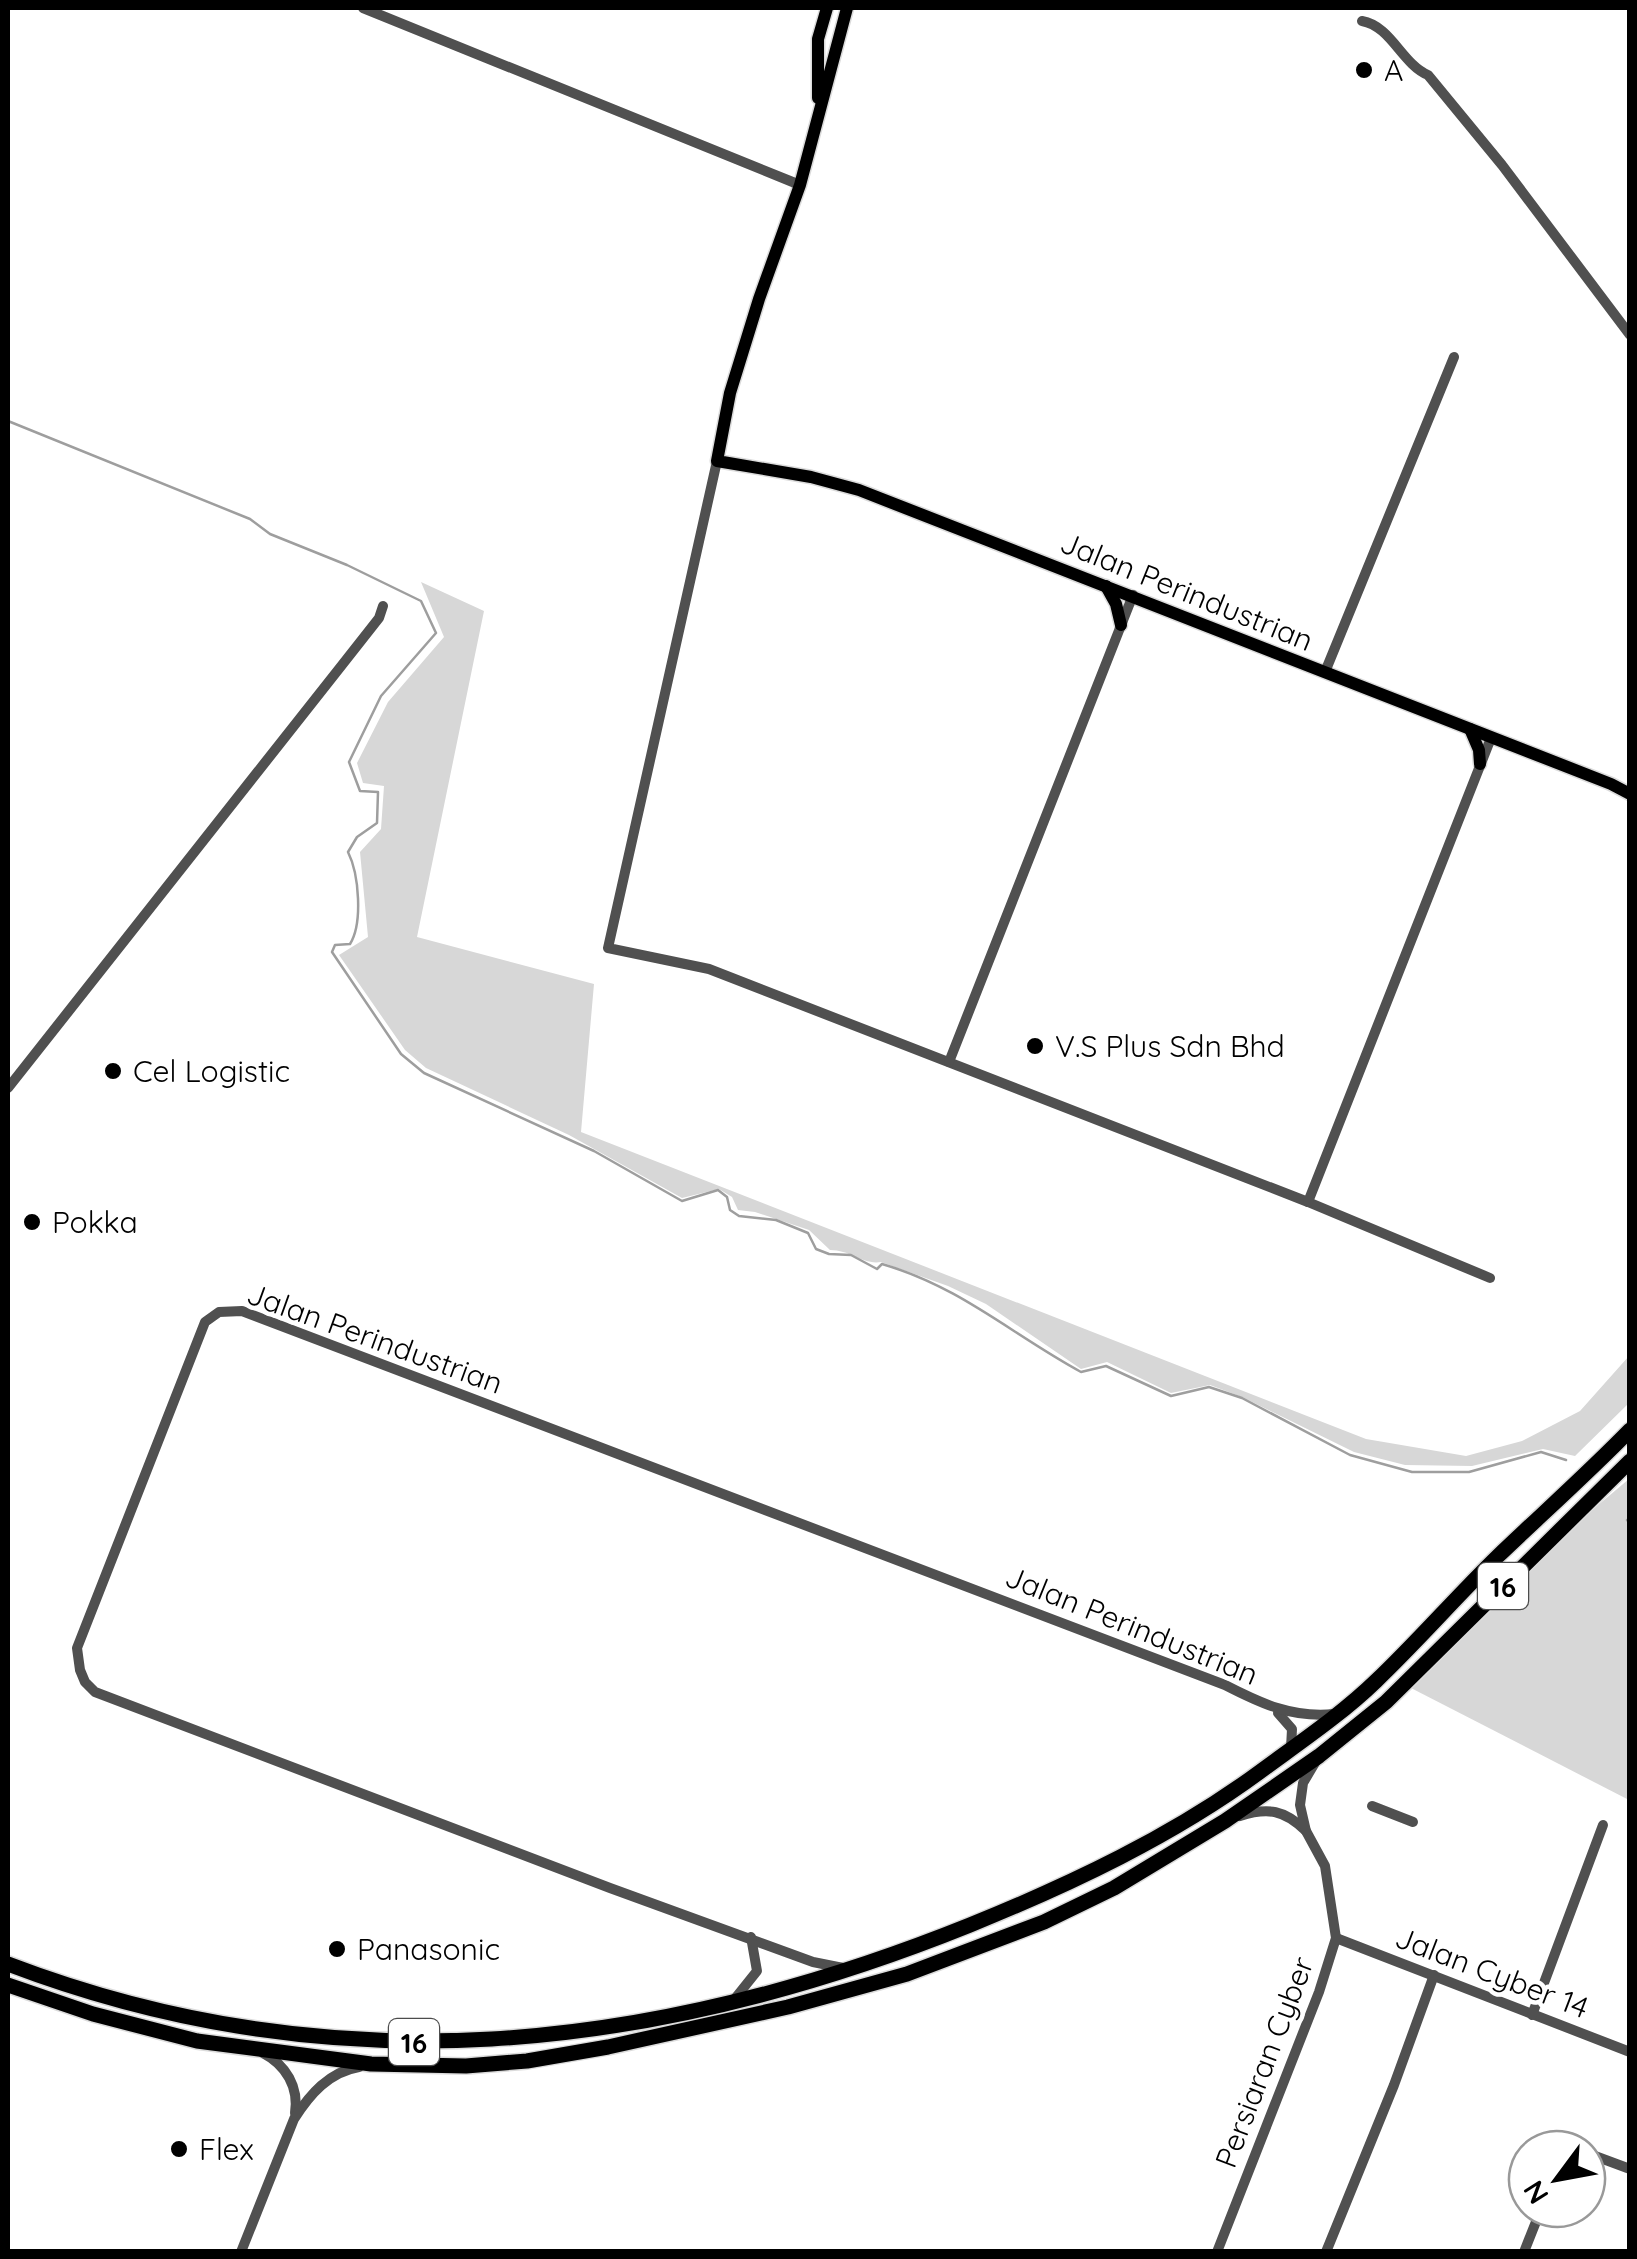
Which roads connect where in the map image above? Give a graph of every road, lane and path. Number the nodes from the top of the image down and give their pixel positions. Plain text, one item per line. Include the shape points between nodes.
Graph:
1 (363, 8) edge
2 (827, 8) edge
3 (847, 8) edge
4 (1362, 21) dead end
5 (818, 106) junction
6 (800, 185) junction
7 (1630, 335) edge
8 (1454, 357) dead end
9 (717, 461) junction
10 (1106, 585) junction
11 (1133, 595) junction
12 (383, 606) dead end
13 (1121, 625) junction
14 (1325, 672) junction
15 (1470, 730) junction
16 (1491, 738) junction
17 (1480, 764) junction
18 (1630, 794) edge
19 (949, 1062) junction
20 (8, 1088) edge
21 (1308, 1202) junction
22 (1490, 1278) dead end
23 (1630, 1416) edge
24 (1630, 1430) edge
25 (1630, 1461) edge
26 (1630, 1475) edge
27 (1570, 1492) junction
28 (1567, 1526) junction
29 (1273, 1709) junction
30 (1334, 1714) junction
31 (1291, 1748) junction
32 (1320, 1756) junction
33 (1372, 1806) dead end
34 (1225, 1821) junction
35 (1414, 1822) dead end
36 (1603, 1826) dead end
37 (1306, 1832) junction
38 (751, 1937) junction
39 (1336, 1938) junction
40 (8, 1964) edge
41 (859, 1967) junction
42 (1434, 1975) junction
43 (8, 1986) edge
44 (734, 2001) junction
45 (1532, 2015) junction
46 (256, 2050) junction
47 (1630, 2052) edge
48 (371, 2064) junction
49 (294, 2119) junction
50 (242, 2252) edge
51 (1218, 2252) edge
52 (1326, 2252) edge

1 - 6 street
2 - 5 main road via 818,39
3 - 5 main road
4 - 7 street via 1377,26 1428,75
5 - 6 main road
6 - 9 main road via 758,299
8 - 14 street
9 - 10 main road, Jalan Perindustrian via 858,490
9 - 19 street via 608,948 709,969
10 - 11 main road, Jalan Perindustrian
10 - 13 main road
11 - 13 street
11 - 14 main road, Jalan Perindustrian
12 - 20 street
13 - 19 street
14 - 15 main road, Jalan Perindustrian
15 - 16 main road, Jalan Perindustrian
15 - 17 main road
16 - 17 street
16 - 18 main road, Jalan Perindustrian
17 - 21 street
19 - 21 street
21 - 22 street
23 - 27 highway
24 - 27 highway, 16
25 - 28 highway, 16
26 - 28 highway
27 - 30 highway, 16 via 1373,1685
28 - 32 highway, 16 via 1386,1702
29 - 30 street, Jalan Perindustrian
29 - 31 street via 1292,1729
29 - 38 street, Jalan Perindustrian via 242,1311 219,1312 205,1322 77,1648 85,1682 95,1692 402,1810
30 - 31 highway, 16
31 - 41 highway, 16 via 1146,1843 1034,1899
32 - 34 highway, 16
32 - 37 street, Persiaran Cyber via 1300,1794
33 - 35 street
34 - 37 street via 1282,1812
34 - 48 highway, 16 via 1044,1922 873,1984 788,2008 526,2061
36 - 45 street
37 - 39 street, Persiaran Cyber via 1325,1866
38 - 41 street via 832,1968
38 - 44 street via 757,1971
39 - 42 street, Jalan Cyber 14
39 - 51 street, Persiaran Cyber
40 - 44 highway, 16 via 138,2008 378,2042 528,2038
41 - 44 highway, 16
42 - 45 street, Jalan Cyber 14
42 - 52 street
43 - 46 highway, 16 via 172,2037
45 - 47 street, Jalan Cyber 14
46 - 48 highway, 16
46 - 49 street via 289,2076
48 - 49 street via 334,2074
49 - 50 street

